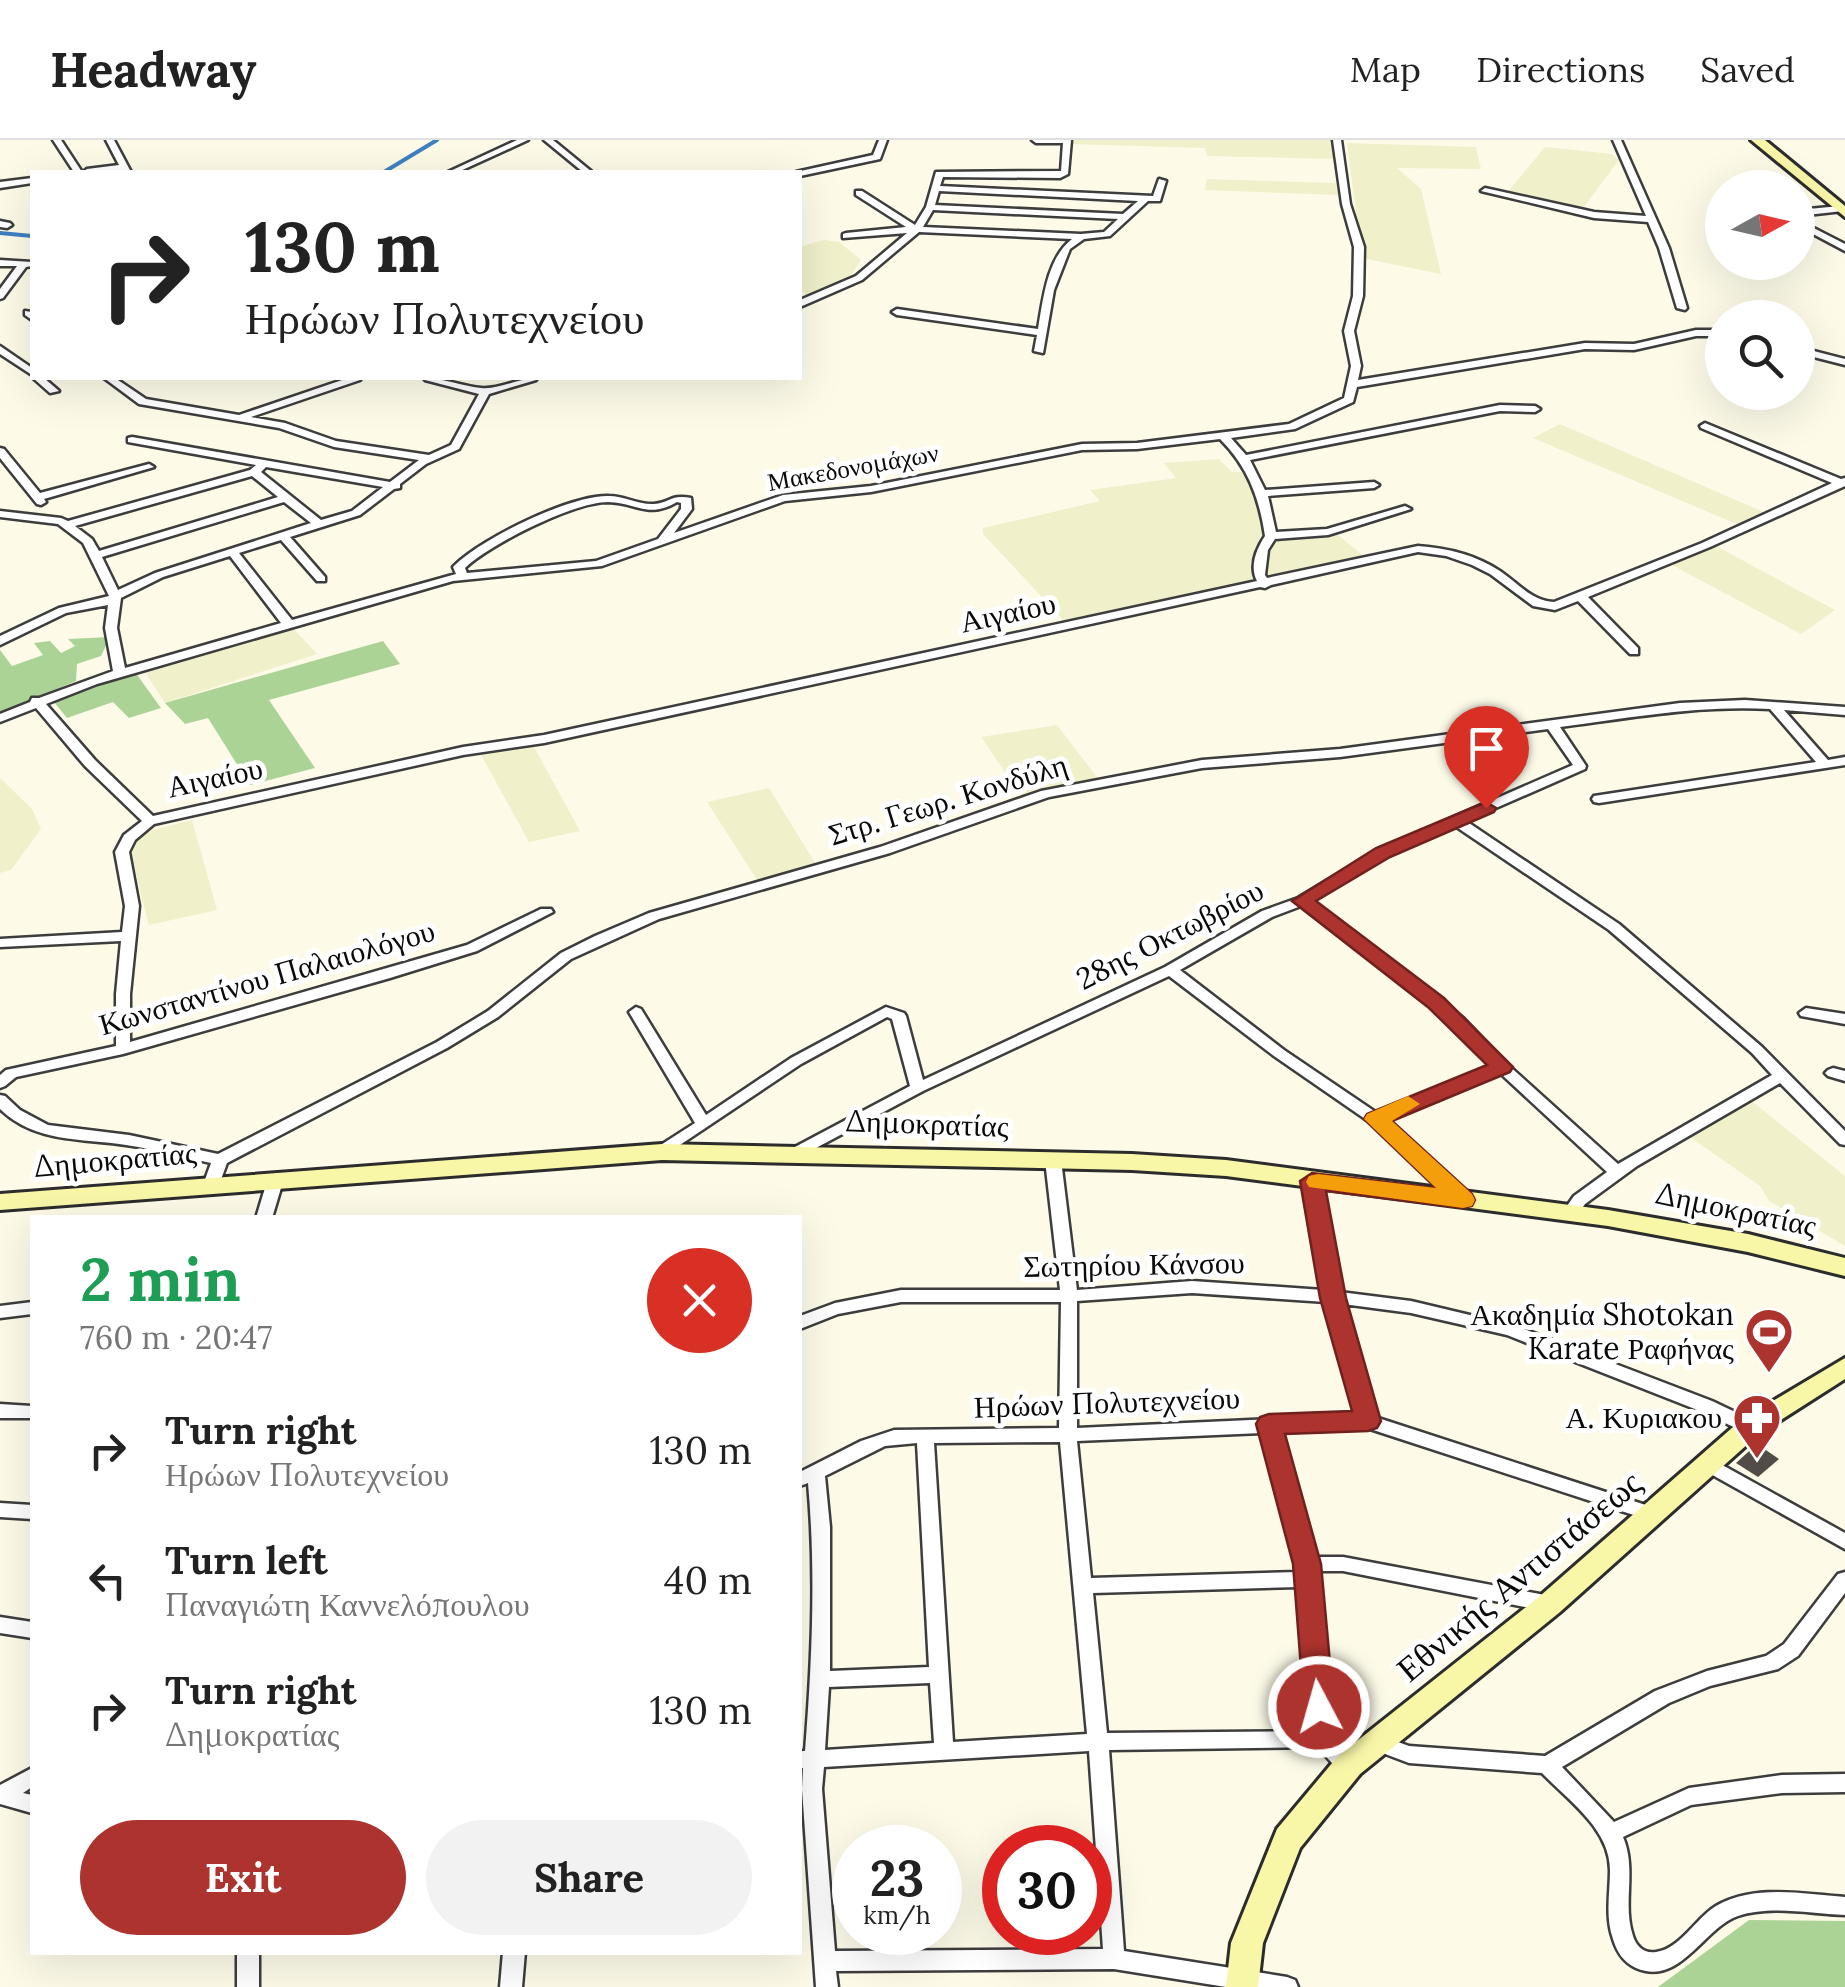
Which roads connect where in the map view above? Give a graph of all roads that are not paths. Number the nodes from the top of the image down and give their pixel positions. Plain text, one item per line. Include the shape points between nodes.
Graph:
1 (57, 140) edge
2 (110, 140) edge
3 (524, 140) edge
4 (548, 140) edge
5 (883, 140) edge
6 (1036, 140) edge
7 (1337, 140) edge
8 (1616, 140) edge
9 (1759, 140) edge
10 (1067, 141) edge
11 (77, 170) edge
12 (126, 170) edge
13 (462, 170) edge
14 (586, 170) edge
15 (0, 173) edge
16 (802, 173) edge
17 (30, 181) edge
18 (1162, 181) dead end
19 (4, 184) edge
20 (935, 188) junction
21 (1485, 191) dead end
22 (859, 194) dead end
23 (18, 197) dead end
24 (1145, 198) junction
25 (930, 207) junction
26 (1843, 211) edge
27 (1815, 212) edge
28 (1125, 218) junction
29 (1650, 220) junction
30 (918, 228) junction
31 (1815, 232) edge
32 (846, 236) dead end
33 (1081, 237) junction
34 (1843, 246) edge
35 (1820, 249) dead end
36 (0, 263) edge
37 (28, 264) edge
38 (0, 296) edge
39 (802, 303) edge
40 (1682, 308) dead end
41 (897, 312) dead end
42 (1042, 333) junction
43 (1705, 334) edge
44 (1039, 351) dead end
45 (5, 352) edge
46 (1815, 354) edge
47 (30, 355) edge
48 (1845, 362) edge
49 (30, 371) edge
50 (40, 380) edge
51 (112, 380) edge
52 (350, 380) edge
53 (437, 380) edge
54 (525, 380) edge
55 (1354, 384) junction
56 (54, 391) dead end
57 (485, 392) junction
58 (1535, 409) dead end
59 (239, 418) junction
60 (1705, 426) dead end
61 (1223, 436) junction
62 (132, 440) dead end
63 (0, 450) edge
64 (430, 458) junction
65 (1245, 458) junction
66 (149, 467) dead end
67 (259, 468) junction
68 (1844, 482) edge
69 (1374, 485) dead end
70 (396, 486) junction
71 (1263, 493) junction
72 (38, 497) junction
73 (285, 498) junction
74 (1405, 510) dead end
75 (0, 514) edge
76 (53, 518) junction
77 (70, 524) junction
78 (320, 525) junction
79 (1271, 536) junction
80 (284, 537) junction
81 (659, 544) junction
82 (232, 552) junction
83 (96, 555) junction
84 (463, 576) junction
85 (321, 579) dead end
86 (1265, 585) junction
87 (1580, 596) junction
88 (115, 598) junction
89 (289, 625) junction
90 (0, 640) edge
91 (1634, 650) dead end
92 (120, 674) junction
93 (36, 702) junction
94 (1775, 708) junction
95 (1845, 711) edge
96 (0, 718) edge
97 (1553, 726) junction
98 (1845, 762) edge
99 (1825, 764) junction
100 (1599, 799) dead end
101 (150, 821) junction
102 (1456, 821) junction
103 (1302, 901) junction
104 (546, 912) dead end
105 (129, 936) junction
106 (0, 943) edge
107 (1170, 970) junction
108 (636, 1012) dead end
109 (1806, 1013) dead end
110 (1845, 1019) edge
111 (123, 1049) junction
112 (1502, 1067) junction
113 (1783, 1074) junction
114 (0, 1082) edge
115 (918, 1088) junction
116 (0, 1100) edge
117 (1376, 1119) junction
118 (702, 1122) junction
119 (1845, 1140) edge
120 (662, 1152) junction
121 (799, 1152) junction
122 (220, 1160) junction
123 (1053, 1160) junction
124 (1617, 1172) junction
125 (276, 1178) junction
126 (1312, 1181) junction
127 (212, 1185) junction
128 (1463, 1200) junction
129 (0, 1202) edge
130 (1570, 1213) junction
131 (265, 1215) edge
132 (1845, 1268) edge
133 (1068, 1296) junction
134 (1333, 1298) junction
135 (30, 1308) edge
136 (0, 1312) edge
137 (802, 1323) edge
138 (1845, 1367) edge
139 (0, 1411) edge
140 (30, 1412) edge
141 (1368, 1421) junction
142 (1269, 1424) junction
143 (1750, 1427) junction
144 (1068, 1435) junction
145 (925, 1436) junction
146 (1706, 1463) junction
147 (808, 1476) edge
148 (0, 1510) edge
149 (30, 1512) edge
150 (1652, 1514) junction
151 (1845, 1542) edge
152 (1306, 1571) junction
153 (1845, 1579) edge
154 (1084, 1586) junction
155 (1550, 1604) junction
156 (0, 1625) edge
157 (30, 1630) edge
158 (940, 1675) junction
159 (820, 1679) junction
160 (1322, 1739) junction
161 (1098, 1742) junction
162 (1378, 1743) junction
163 (944, 1751) junction
164 (808, 1760) edge
165 (1546, 1764) junction
166 (1349, 1765) junction
167 (30, 1778) edge
168 (1845, 1783) edge
169 (0, 1795) edge
170 (30, 1803) edge
171 (1612, 1833) junction
172 (1845, 1906) edge
173 (248, 1955) edge
174 (514, 1955) edge
175 (1114, 1959) junction
176 (824, 1961) junction
177 (1242, 1983) edge
178 (248, 1987) edge
179 (511, 1987) edge
180 (827, 1987) edge
181 (1287, 1987) edge

1 - 11 street
2 - 12 street
3 - 13 street
4 - 14 street
5 - 16 street via 877,158
6 - 10 street
7 - 55 street via 1359,247 1349,331
8 - 29 street
9 - 26 street
10 - 20 street via 1060,176 943,171
15 - 19 street
17 - 19 street
18 - 24 street via 1157,199
19 - 23 street
20 - 24 street
20 - 25 street
21 - 29 street
22 - 30 street
24 - 28 street
25 - 28 street
25 - 30 street
26 - 27 street
28 - 33 street via 1106,234
29 - 40 street
30 - 32 street
30 - 33 street
30 - 39 street via 859,278
31 - 34 street
33 - 42 street via 1058,263
34 - 35 street
36 - 37 street
37 - 38 street
41 - 42 street
42 - 44 street
43 - 55 street
45 - 47 street
45 - 49 street
46 - 48 street
50 - 56 street
51 - 59 street via 142,402
52 - 59 street
53 - 57 street
54 - 57 street
55 - 61 street, Μακεδονομάχων via 1350,400 1316,417
57 - 64 street via 462,439
58 - 65 street via 1500,408
59 - 64 street via 334,444
60 - 68 street
61 - 65 street
61 - 81 street, Μακεδονομάχων via 1082,447 870,489 794,495
62 - 67 street
63 - 72 street
64 - 70 street
65 - 71 street
66 - 72 street
67 - 70 street
67 - 73 street
67 - 77 street
68 - 87 street, Αιγαίου
69 - 71 street
70 - 78 street via 356,513
71 - 79 street
72 - 76 street
73 - 78 street
73 - 83 street
74 - 79 street via 1328,532
75 - 76 street
76 - 77 street
77 - 83 street
78 - 80 street
79 - 86 street via 1262,550 1259,575
80 - 82 street
80 - 85 street
81 - 84 street, Μακεδονομάχων via 576,569
81 - 84 street via 688,500 659,508 603,499 569,507 470,556 459,567
82 - 88 street via 159,575
82 - 89 street
83 - 88 street
84 - 89 street, Μακεδονομάχων
86 - 87 street, Αιγαίου via 1435,550 1493,572 1538,605
86 - 101 street, Αιγαίου
87 - 91 street
88 - 90 street via 73,606
88 - 92 street via 111,628
89 - 92 street, Μακεδονομάχων
92 - 93 street, Μακεδονομάχων
93 - 96 street, Μακεδονομάχων
93 - 101 street
94 - 95 street, Στρ. Γεωρ. Κονδύλη
94 - 97 street, Στρ. Γεωρ. Κονδύλη via 1680,707
94 - 99 street
97 - 102 street, 28ης Οκτωβρίου via 1580,766
97 - 122 street, Στρ. Γεωρ. Κονδύλη via 1202,764 1066,789 654,916 566,956 442,1045
98 - 99 street
99 - 100 street
101 - 105 street via 122,852 132,906
102 - 103 street, 28ης Οκτωβρίου via 1383,853
102 - 113 street via 1614,927
103 - 107 street, 28ης Οκτωβρίου
103 - 112 street via 1436,1003
104 - 111 street, Κωνσταντίνου Παλαιολόγου via 472,948
105 - 106 street
105 - 111 street
107 - 115 street, 28ης Οκτωβρίου
107 - 117 street
108 - 118 street
109 - 110 street
111 - 114 street, Κωνσταντίνου Παλαιολόγου via 11,1073
112 - 117 street
112 - 124 street
113 - 119 street
113 - 124 street
115 - 118 street via 898,1016 886,1012
115 - 121 street, 28ης Οκτωβρίου
116 - 122 street via 17,1120 45,1131 113,1137
117 - 128 street
118 - 120 street
120 - 121 street, Δημοκρατίας
120 - 125 street, Δημοκρατίας
121 - 123 street, Δημοκρατίας
122 - 127 street
123 - 126 street, Δημοκρατίας via 1176,1164
123 - 133 street
124 - 130 street
125 - 127 street, Δημοκρατίας
125 - 131 street
126 - 128 street, Δημοκρατίας
126 - 134 street
127 - 129 street, Δημοκρατίας
128 - 130 street, Δημοκρατίας
130 - 132 street, Δημοκρατίας via 1748,1243
133 - 134 street, Σωτηρίου Κάνσου via 1192,1287
133 - 137 street, Σωτηρίου Κάνσου via 902,1296
133 - 144 street
134 - 141 street
134 - 143 street, Σωτηρίου Κάνσου via 1510,1330
135 - 136 street
138 - 143 street, Εθνικής Αντιστάσεως
139 - 140 street
141 - 142 street, Ηρώων Πολυτεχνείου
141 - 150 street, Ηρώων Πολυτεχνείου
142 - 144 street, Ηρώων Πολυτεχνείου
142 - 152 street
143 - 146 street, Εθνικής Αντιστάσεως
144 - 145 street, Ηρώων Πολυτεχνείου
144 - 154 street
145 - 147 street, Ηρώων Πολυτεχνείου via 870,1442
145 - 158 street
146 - 150 street, Εθνικής Αντιστάσεως
146 - 151 street
147 - 159 street via 821,1527
148 - 149 street
150 - 155 street, Εθνικής Αντιστάσεως
152 - 154 street
152 - 155 street via 1344,1564
152 - 160 street
153 - 165 street via 1791,1650 1771,1663 1662,1697
154 - 161 street
155 - 162 street, Εθνικής Αντιστάσεως
156 - 157 street
158 - 159 street
158 - 163 street
159 - 164 street
160 - 161 street
160 - 166 street
161 - 163 street
161 - 175 street
162 - 165 street via 1409,1754
162 - 166 street, Εθνικής Αντιστάσεως
163 - 164 street
164 - 176 street
165 - 171 street
166 - 177 street, Εθνικής Αντιστάσεως via 1288,1840 1247,1943
167 - 169 street
168 - 171 street via 1689,1797
169 - 170 street
171 - 172 street via 1619,1850 1622,1942 1644,1962 1662,1961 1724,1912 1751,1904
173 - 178 street
174 - 179 street
175 - 176 street
175 - 177 street
176 - 180 street
177 - 181 street

